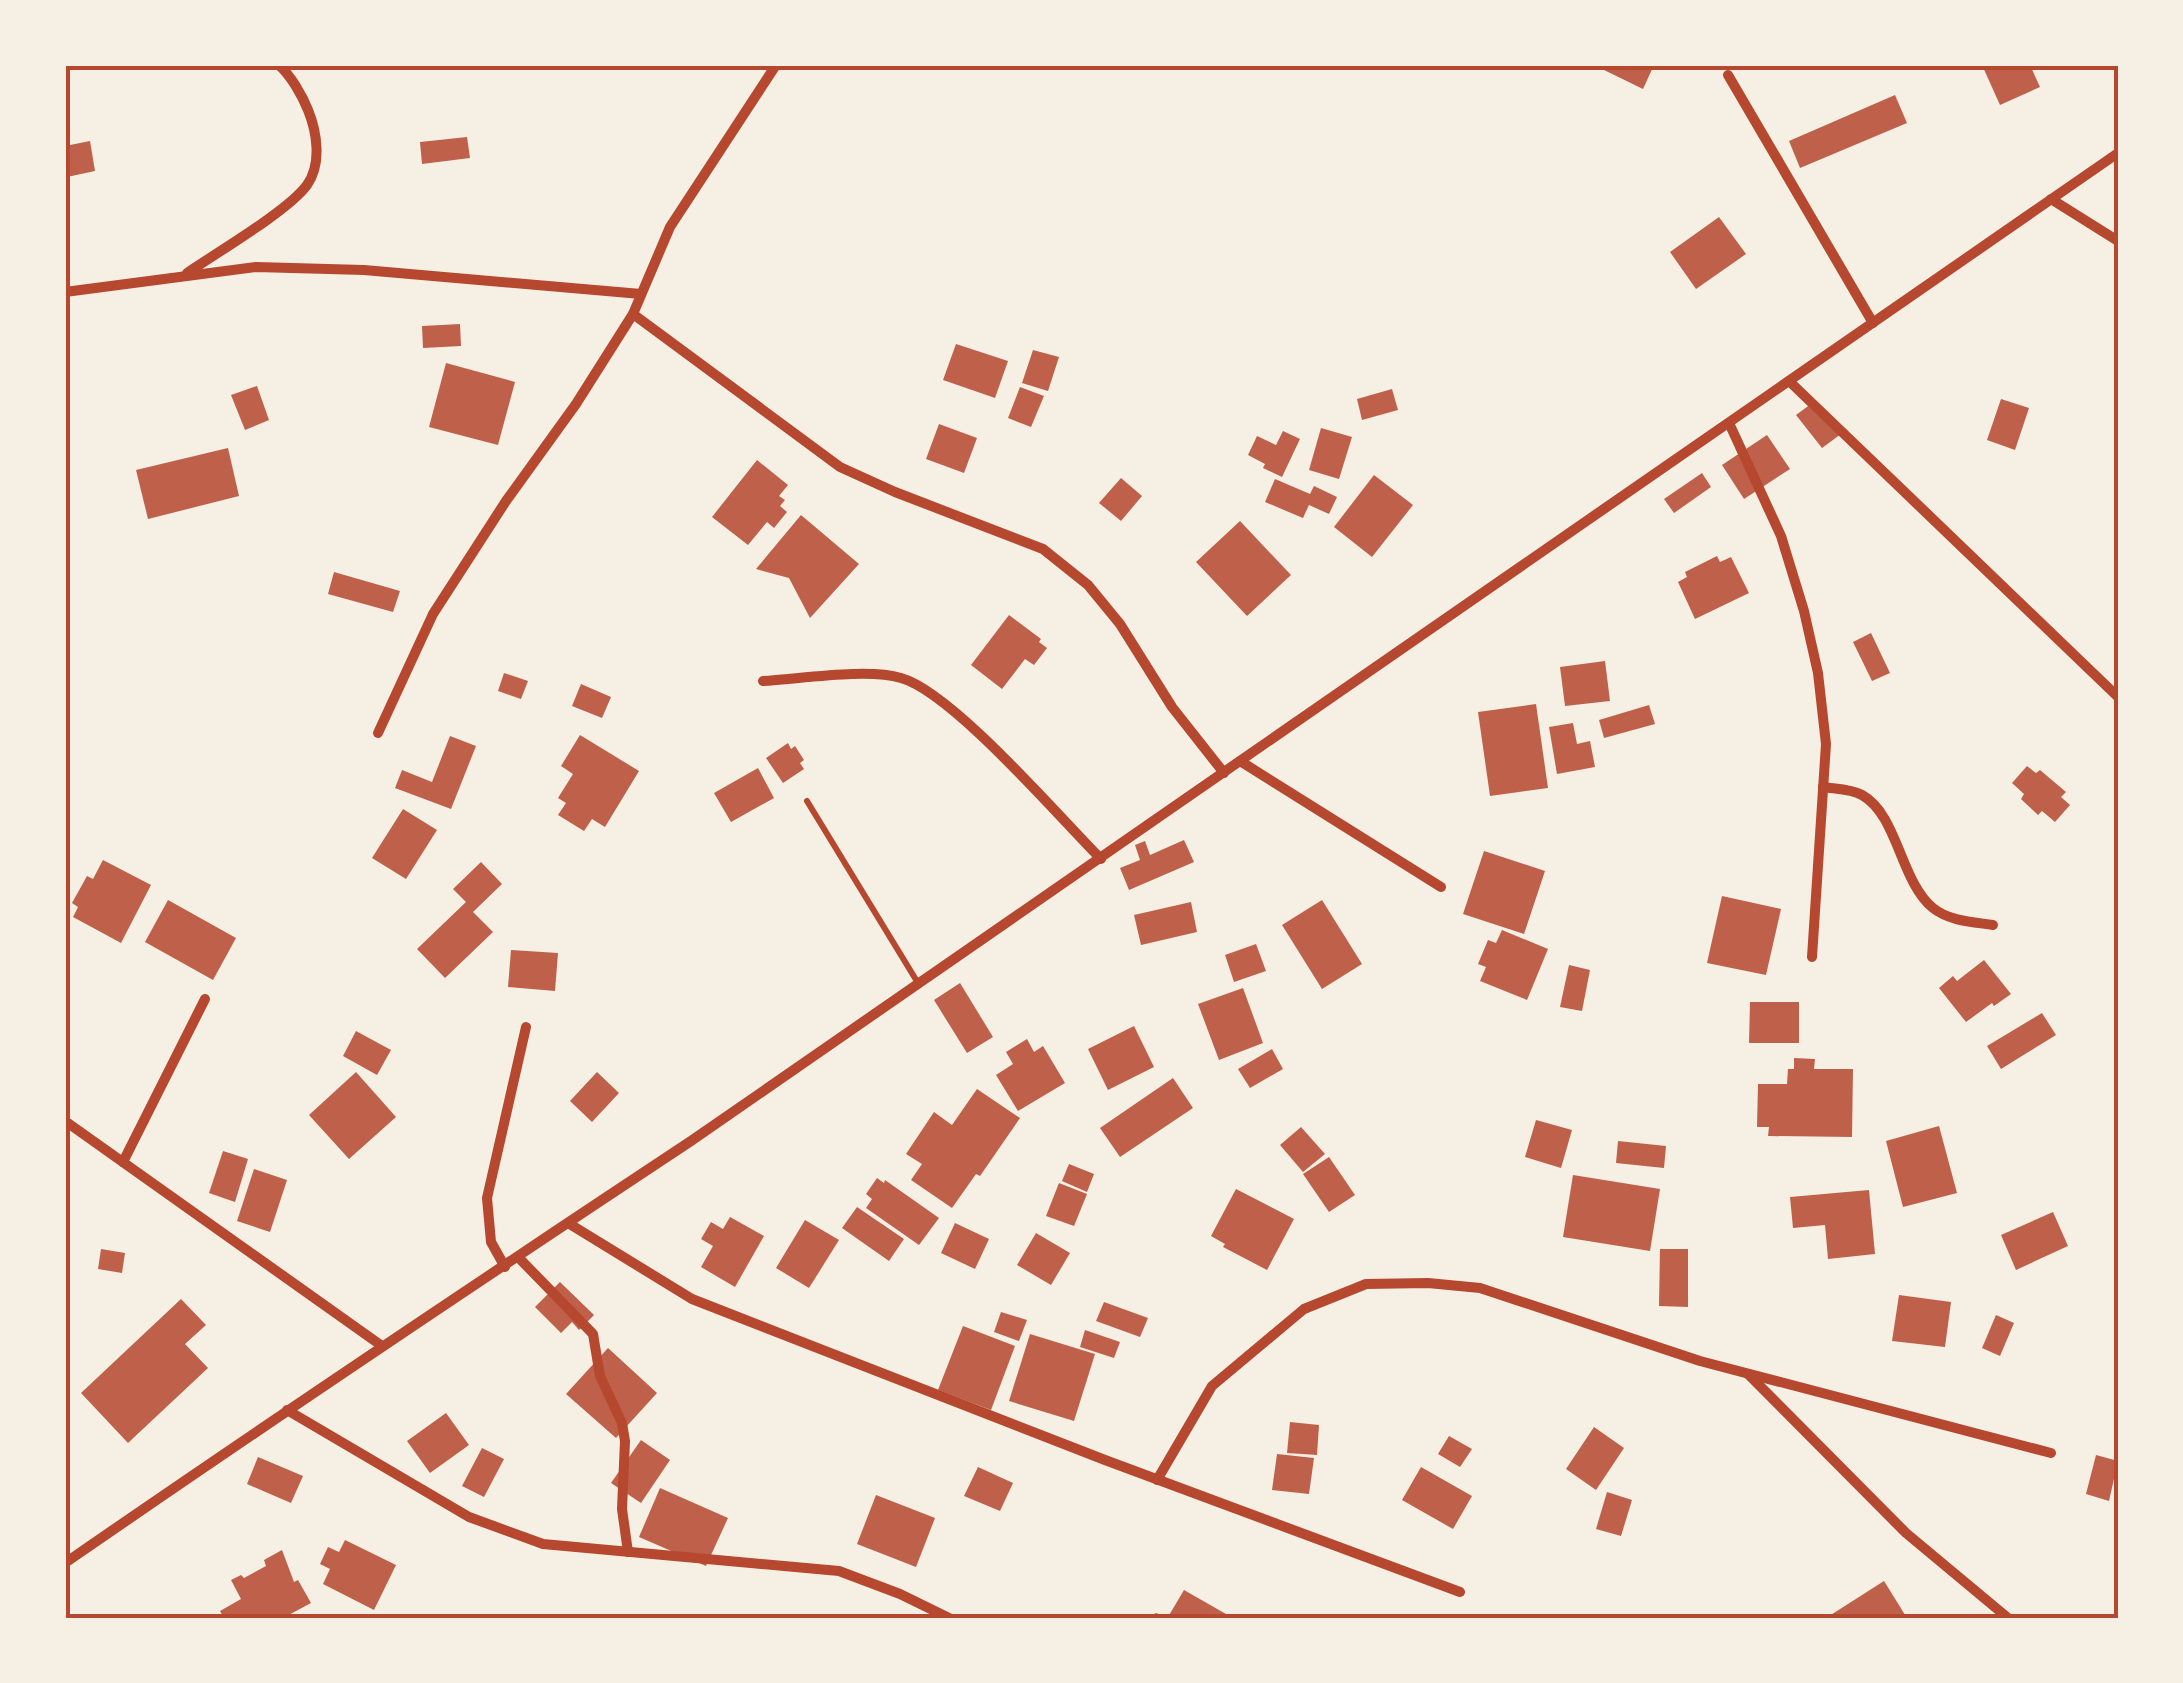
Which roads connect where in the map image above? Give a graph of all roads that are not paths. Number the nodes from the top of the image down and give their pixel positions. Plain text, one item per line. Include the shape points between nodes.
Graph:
1 (278, 65) edge
2 (776, 65) edge
3 (1728, 75) dead end
4 (2118, 153) edge
5 (2051, 199) junction
6 (2118, 241) edge
7 (182, 276) junction
8 (65, 292) edge
9 (642, 294) junction
10 (633, 314) junction
11 (1873, 323) junction
12 (1790, 381) junction
13 (1730, 423) junction
14 (763, 681) dead end
15 (2118, 697) edge
16 (378, 734) dead end
17 (1240, 762) junction
18 (1224, 773) junction
19 (1823, 787) junction
20 (807, 801) dead end
21 (1100, 858) junction
22 (1441, 886) dead end
23 (1993, 924) dead end
24 (1812, 957) dead end
25 (919, 984) junction
26 (205, 999) dead end
27 (526, 1026) dead end
28 (65, 1121) edge
29 (123, 1162) junction
30 (568, 1223) junction
31 (520, 1258) junction
32 (506, 1267) junction
33 (382, 1346) junction
34 (1748, 1374) junction
35 (287, 1410) junction
36 (2051, 1453) dead end
37 (1157, 1480) junction
38 (628, 1552) junction
39 (65, 1563) edge
40 (1460, 1592) dead end
41 (949, 1618) edge
42 (2008, 1618) edge

1 - 7 street via 317,130 308,184
2 - 9 street via 670,228
3 - 11 street
4 - 5 street
5 - 6 street
5 - 11 street
7 - 8 street
7 - 9 street via 256,267 364,270
9 - 10 street
10 - 16 street via 433,614
10 - 18 street via 840,467 1044,549 1088,585 1120,624
11 - 12 street
12 - 13 street
12 - 15 street
13 - 17 street
13 - 19 street via 1781,536 1804,611 1826,744
14 - 21 street via 903,678 967,724
17 - 18 street
17 - 22 street
18 - 21 street
19 - 23 street via 1866,797 1880,812 1919,893 1935,910
19 - 24 street
20 - 25 lane
21 - 25 street
25 - 30 street
26 - 29 street
27 - 32 street via 487,1198 491,1242
28 - 29 street
29 - 33 street
30 - 31 street
30 - 37 street via 692,1299
31 - 32 street
31 - 38 street via 593,1334 600,1376 625,1441
32 - 33 street
33 - 35 street
34 - 36 street
34 - 37 street via 1480,1288 1366,1284 1304,1309 1212,1386
34 - 42 street via 1906,1534
35 - 38 street via 469,1516 543,1544
35 - 39 street
37 - 40 street
38 - 41 street via 838,1571

